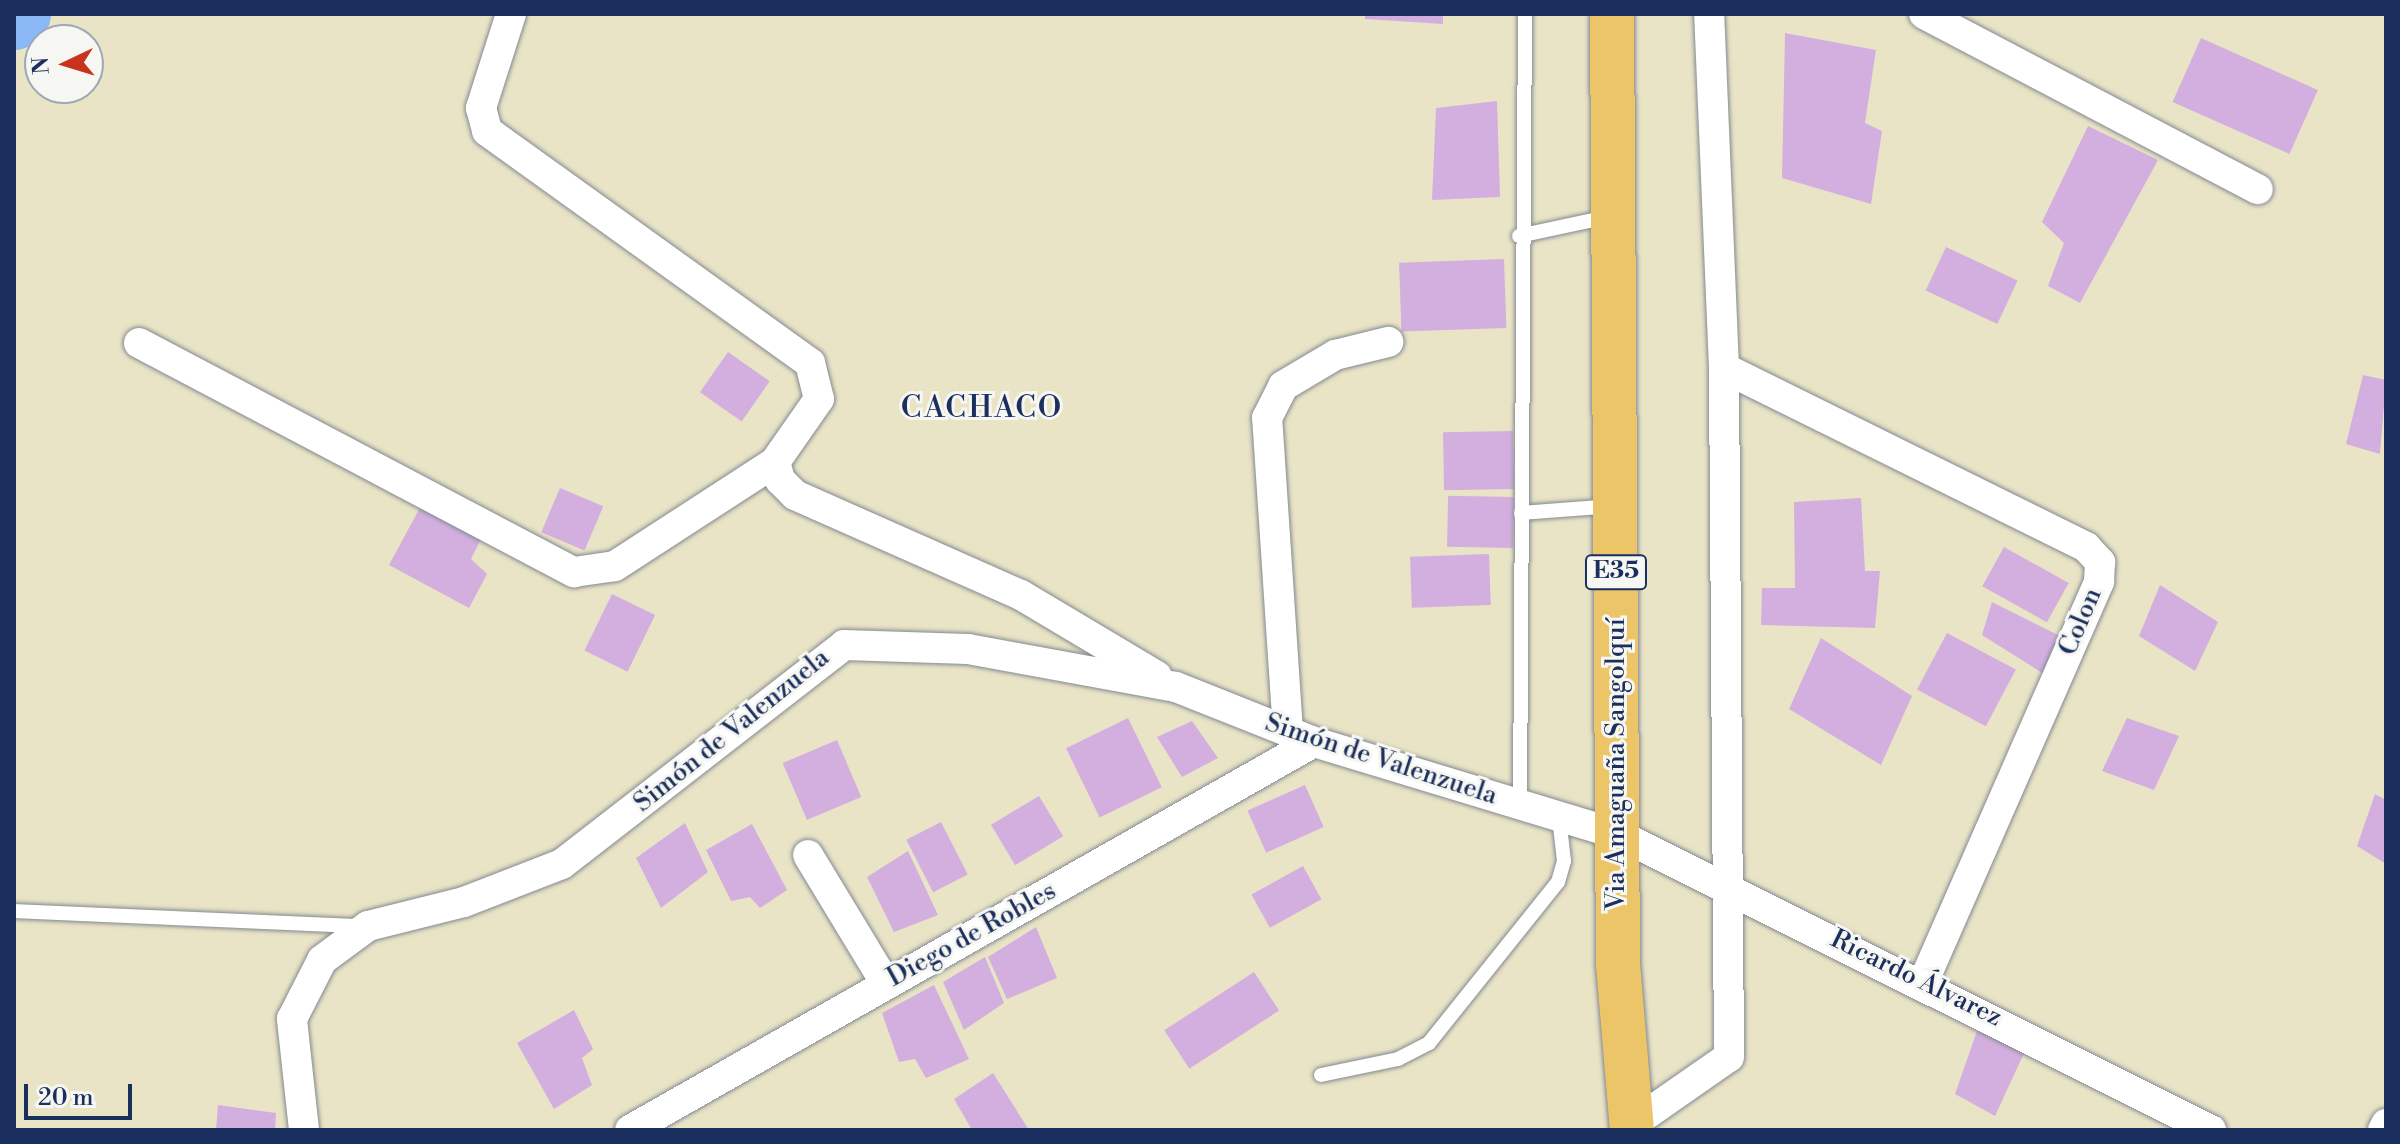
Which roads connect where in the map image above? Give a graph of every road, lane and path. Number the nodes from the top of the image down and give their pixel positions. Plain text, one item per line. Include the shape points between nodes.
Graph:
1 (511, 14) edge
2 (1525, 14) edge
3 (1612, 14) edge
4 (1709, 14) edge
5 (1924, 14) edge
6 (2258, 189) dead end
7 (1614, 216) junction
8 (1519, 236) junction
9 (1388, 342) dead end
10 (139, 343) dead end
11 (1724, 368) junction
12 (775, 462) junction
13 (1616, 506) junction
14 (1521, 513) junction
15 (1176, 687) junction
16 (1301, 737) junction
17 (1520, 804) junction
18 (1559, 817) junction
19 (1617, 834) junction
20 (808, 855) dead end
21 (1727, 887) junction
22 (14, 911) edge
23 (368, 926) junction
24 (1924, 981) junction
25 (886, 984) junction
26 (1321, 1075) dead end
27 (2386, 1124) edge
28 (1632, 1127) edge
29 (304, 1130) edge
30 (630, 1130) edge
31 (2211, 1130) edge
32 (2383, 1130) edge

1 - 12 street via 481,108 487,131 810,363 819,399
2 - 8 lane
3 - 7 highway, Via Amaguaña Sangolquí / E35
4 - 11 street
5 - 6 street
7 - 8 lane
7 - 13 highway, Via Amaguaña Sangolquí / E35
8 - 14 lane
9 - 16 street via 1335,355 1283,386 1267,418
10 - 12 street via 574,572 615,566
11 - 21 street
11 - 24 street, Colon via 2086,547 2100,562 2099,582
12 - 15 street via 795,495 1021,595
13 - 14 lane
13 - 19 highway, Via Amaguaña Sangolquí / E35
14 - 17 lane
15 - 16 street, Simón de Valenzuela
15 - 23 street, Simón de Valenzuela via 968,649 844,645 562,864 464,902
16 - 17 street, Simón de Valenzuela
16 - 25 street, Diego de Robles
17 - 18 street, Simón de Valenzuela
18 - 19 street, Simón de Valenzuela
18 - 26 lane via 1564,861 1558,882 1429,1043 1398,1059
19 - 21 street, Ricardo Álvarez
19 - 28 highway, Via Amaguaña Sangolquí / E35
20 - 25 street
21 - 24 street, Ricardo Álvarez
21 - 28 street via 1729,1057
22 - 23 lane
23 - 29 street, Simón de Valenzuela via 322,960 292,1019
24 - 31 street, Ricardo Álvarez
25 - 30 street, Diego de Robles
27 - 32 street

